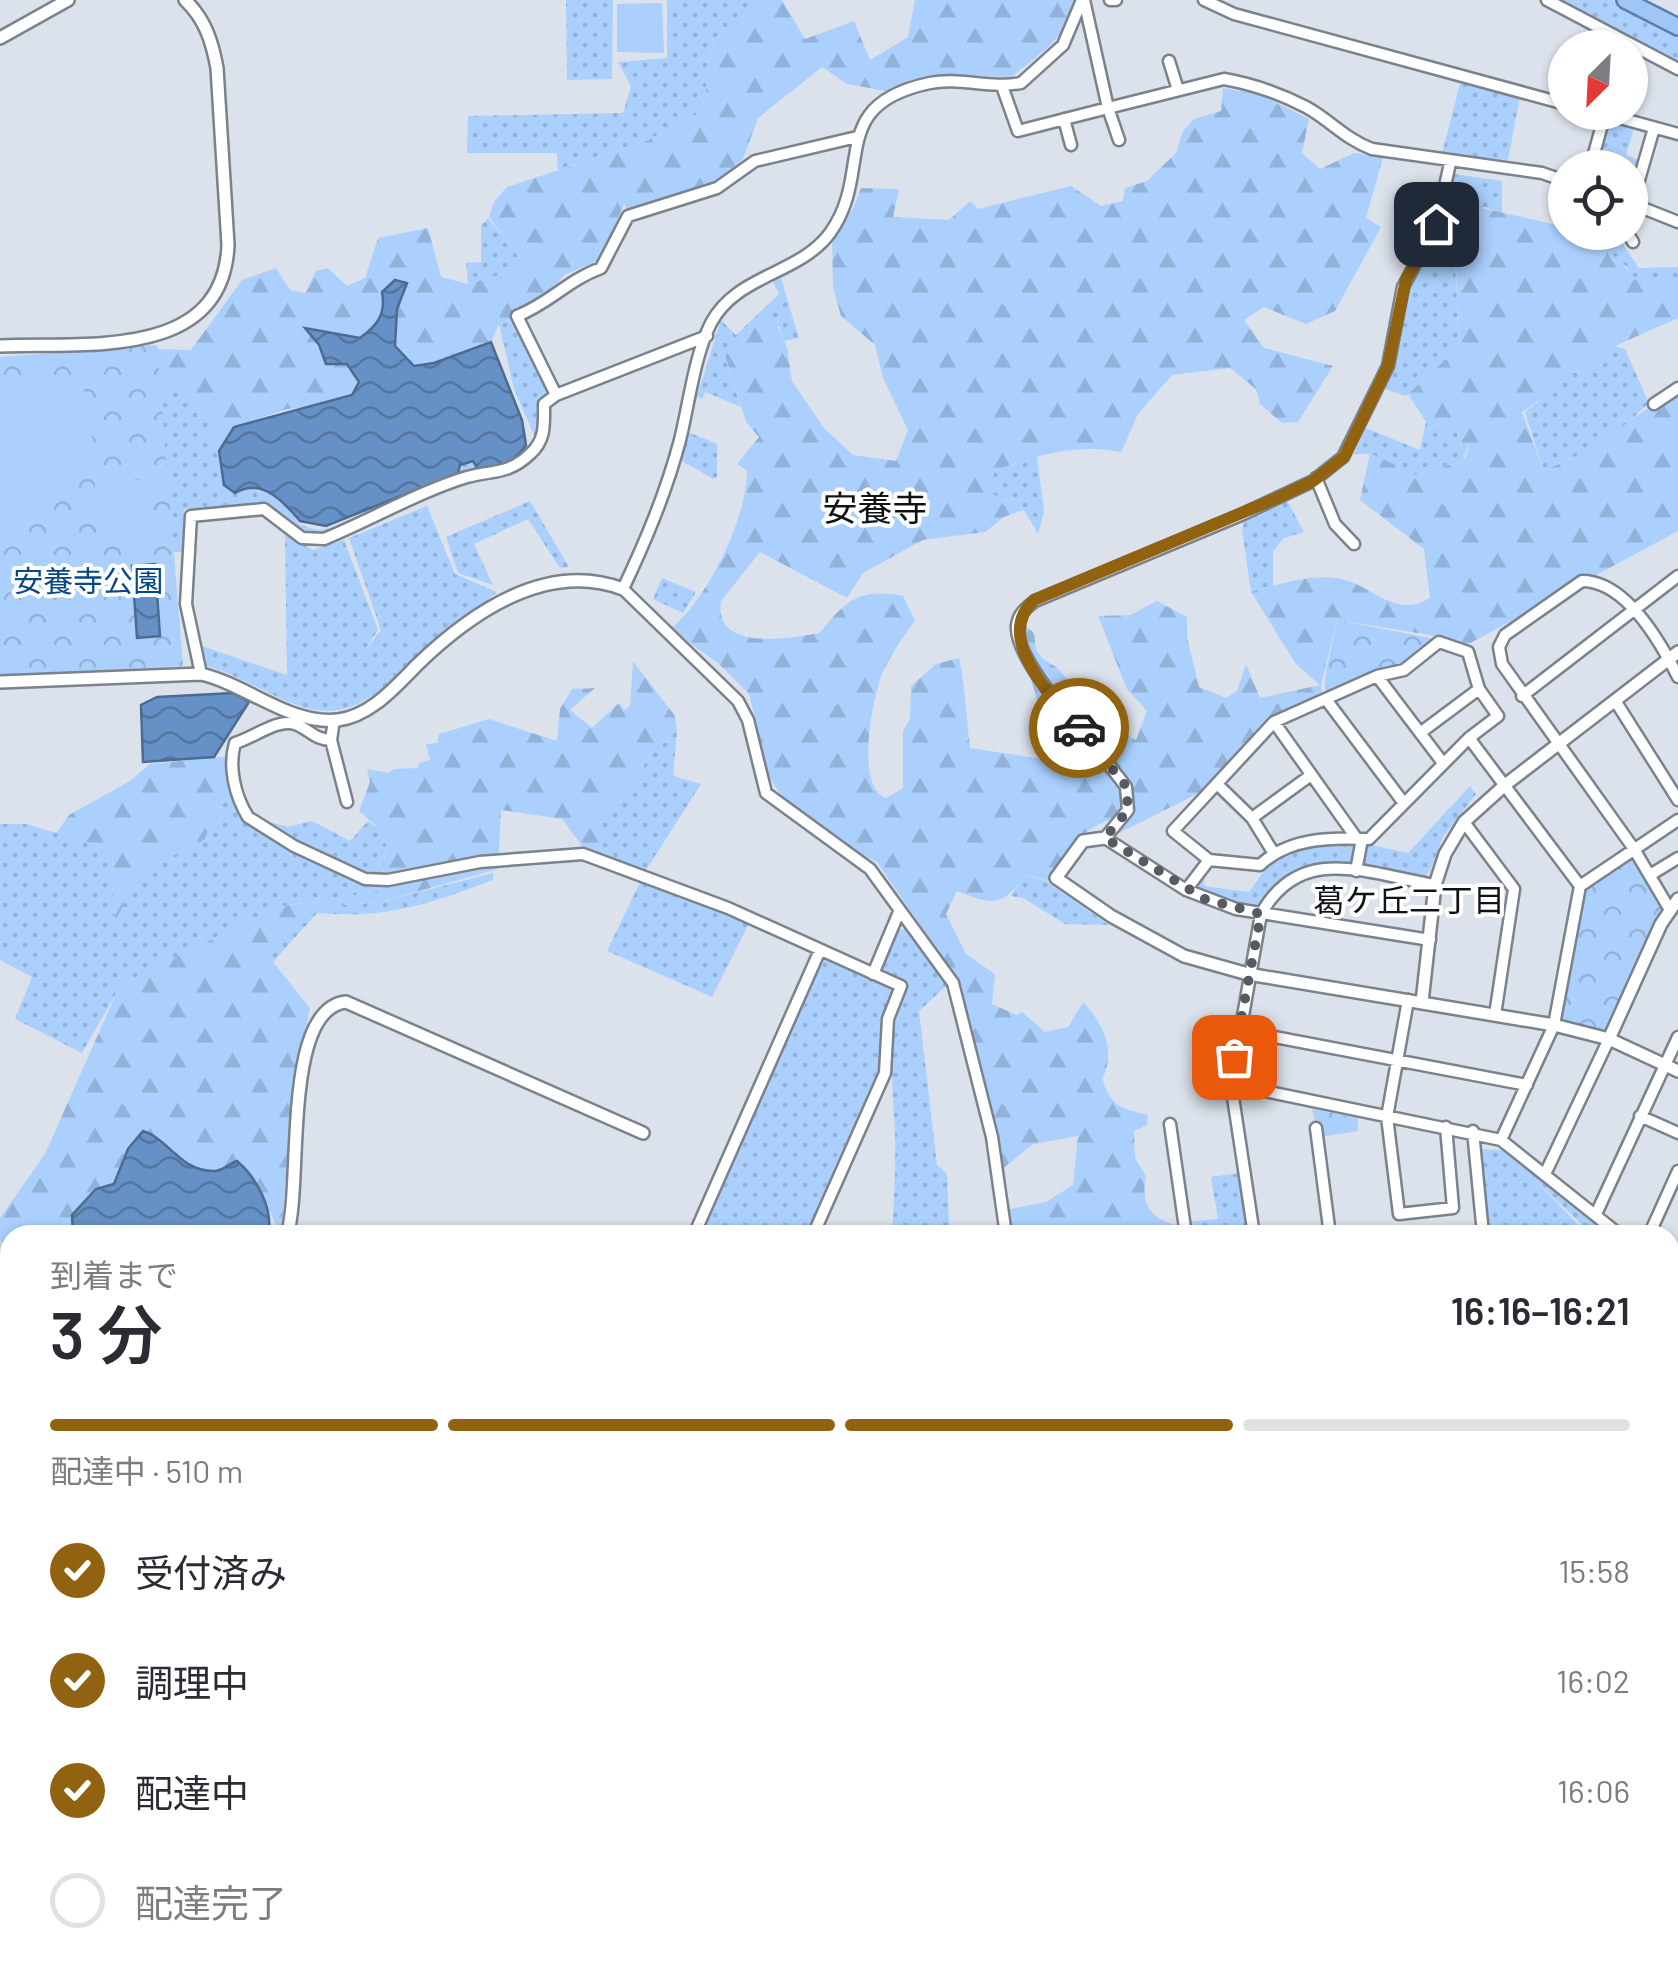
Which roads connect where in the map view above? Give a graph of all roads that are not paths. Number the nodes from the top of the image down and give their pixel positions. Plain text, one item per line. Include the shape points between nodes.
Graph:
1 (68, 0) edge
2 (185, 0) edge
3 (1083, 0) edge
4 (1204, 0) edge
5 (1547, 0) edge
6 (1624, 0) edge
7 (1678, 29) edge
8 (0, 38) edge
9 (1169, 61) dead end
10 (1678, 69) edge
11 (1002, 86) junction
12 (1178, 90) junction
13 (1548, 99) edge
14 (1108, 108) junction
15 (1064, 119) junction
16 (1648, 126) edge
17 (1654, 128) junction
18 (1678, 134) edge
19 (857, 137) junction
20 (1118, 140) dead end
21 (1071, 145) dead end
22 (1647, 150) edge
23 (1450, 163) junction
24 (1548, 175) edge
25 (1648, 211) edge
26 (1678, 222) edge
27 (707, 336) junction
28 (0, 346) edge
29 (1678, 388) edge
30 (556, 395) junction
31 (1654, 404) dead end
32 (1316, 478) junction
33 (1354, 544) dead end
34 (1678, 576) edge
35 (623, 589) junction
36 (1635, 612) junction
37 (1674, 656) edge
38 (201, 674) junction
39 (1377, 676) junction
40 (1678, 677) edge
41 (0, 682) edge
42 (1479, 690) junction
43 (1522, 696) junction
44 (1328, 702) junction
45 (1616, 702) junction
46 (334, 720) junction
47 (1274, 722) junction
48 (1420, 733) junction
49 (1469, 738) junction
50 (331, 740) junction
51 (1559, 744) junction
52 (1443, 764) junction
53 (1310, 775) junction
54 (1217, 784) junction
55 (1504, 785) junction
56 (1678, 800) edge
57 (347, 802) dead end
58 (1403, 802) junction
59 (1252, 818) junction
60 (1678, 820) edge
61 (1464, 822) junction
62 (1105, 838) junction
63 (1360, 839) junction
64 (1634, 849) junction
65 (1274, 852) junction
66 (1678, 858) edge
67 (1208, 860) junction
68 (1356, 872) junction
69 (1650, 875) junction
70 (1435, 884) junction
71 (1580, 886) junction
72 (1186, 890) junction
73 (1674, 904) edge
74 (899, 912) junction
75 (1261, 914) junction
76 (1430, 940) junction
77 (820, 950) junction
78 (873, 974) junction
79 (1248, 974) junction
80 (1415, 1001) junction
81 (1495, 1014) junction
82 (1554, 1025) junction
83 (1238, 1030) junction
84 (1678, 1037) edge
85 (1609, 1039) junction
86 (1398, 1060) junction
87 (1665, 1064) junction
88 (1678, 1071) edge
89 (1230, 1084) junction
90 (1527, 1085) junction
91 (1640, 1116) junction
92 (1387, 1117) junction
93 (1170, 1124) dead end
94 (1446, 1127) junction
95 (1316, 1128) dead end
96 (1473, 1131) junction
97 (643, 1133) dead end
98 (1678, 1134) edge
99 (1501, 1140) junction
100 (1678, 1171) edge
101 (1545, 1174) junction
102 (1596, 1214) junction
103 (289, 1225) edge
104 (698, 1225) edge
105 (817, 1225) edge
106 (1005, 1225) edge
107 (1185, 1225) edge
108 (1252, 1225) edge
109 (1329, 1225) edge
110 (1482, 1225) edge
111 (1609, 1225) edge
112 (1654, 1225) edge

1 - 8 street
2 - 28 street via 212,40 217,68 228,245 218,292 189,321 148,338
3 - 11 street via 1050,59 1021,83
3 - 14 street
4 - 13 street via 1268,24
5 - 10 street
6 - 7 highway
9 - 12 street
11 - 15 street via 1018,131
11 - 19 street via 933,82 878,106
12 - 14 street
12 - 23 street via 1242,82 1308,108 1351,141
14 - 15 street
14 - 20 street
15 - 21 street
16 - 17 street
17 - 18 street
17 - 22 street
19 - 27 street via 842,214 828,236 810,254 741,290
19 - 30 street via 755,161 717,188 628,216 601,268 566,281 547,304 518,316
23 - 24 street
23 - 32 street via 1436,224 1403,287 1394,348 1373,404 1344,457
25 - 26 street
27 - 30 street
27 - 35 street via 654,524
29 - 31 street
30 - 38 street via 544,404 544,434 529,456 496,475 464,478 324,540 302,538 264,509 192,516 186,604
32 - 33 street via 1335,524
32 - 62 street via 1160,551 1034,600 1021,613 1018,634 1038,678 1126,786 1128,810
34 - 36 street
35 - 46 street via 564,582 508,594 366,710
35 - 74 street via 738,701 766,793 870,869
36 - 37 street
36 - 43 street
36 - 43 street via 1612,589 1582,581 1505,635 1502,664
37 - 40 street
37 - 45 street
38 - 41 street
38 - 46 street via 298,716
39 - 42 street via 1404,670 1439,642 1468,652
39 - 44 street
39 - 48 street
42 - 48 street
42 - 49 street via 1498,716
43 - 51 street
44 - 47 street
44 - 58 street
45 - 51 street
45 - 56 street
46 - 50 street
47 - 53 street
47 - 54 street
48 - 52 street
49 - 52 street
49 - 55 street
50 - 57 street
50 - 77 street via 283,723 236,743 231,756 248,817 345,873 388,880 480,862 582,854
51 - 55 street
51 - 64 street
52 - 58 street
53 - 59 street
53 - 63 street
54 - 59 street
54 - 67 street via 1173,830
55 - 61 street
55 - 71 street
58 - 63 street via 1369,839
59 - 65 street
60 - 64 street
61 - 70 street
61 - 81 street via 1514,890
62 - 72 street
62 - 79 street via 1083,841 1056,878 1184,956
63 - 65 street
63 - 68 street
64 - 69 street
64 - 71 street
65 - 67 street via 1260,865
66 - 69 street
67 - 72 street
68 - 70 street
68 - 75 street via 1300,872 1274,890
69 - 73 street
70 - 76 street
71 - 82 street
72 - 75 street
73 - 85 street
74 - 78 street
74 - 106 street via 956,988 992,1138
75 - 76 street
75 - 79 street
76 - 80 street
77 - 78 street
77 - 104 street
78 - 105 street via 901,986 888,1019 885,1073
79 - 80 street
79 - 83 street
80 - 81 street
80 - 86 street
81 - 82 street
82 - 85 street
82 - 90 street
83 - 86 street
83 - 89 street
84 - 87 street
85 - 87 street
85 - 101 street
86 - 90 street
86 - 92 street
87 - 88 street
87 - 91 street
89 - 92 street
89 - 108 street
90 - 99 street
91 - 98 street
91 - 102 street
92 - 94 street
92 - 94 street via 1399,1214 1453,1208
93 - 107 street
94 - 96 street
95 - 109 street
96 - 99 street
96 - 110 street
97 - 103 street via 346,1002 333,1004 321,1012 303,1064
99 - 101 street
100 - 112 street
101 - 102 street
102 - 111 street

